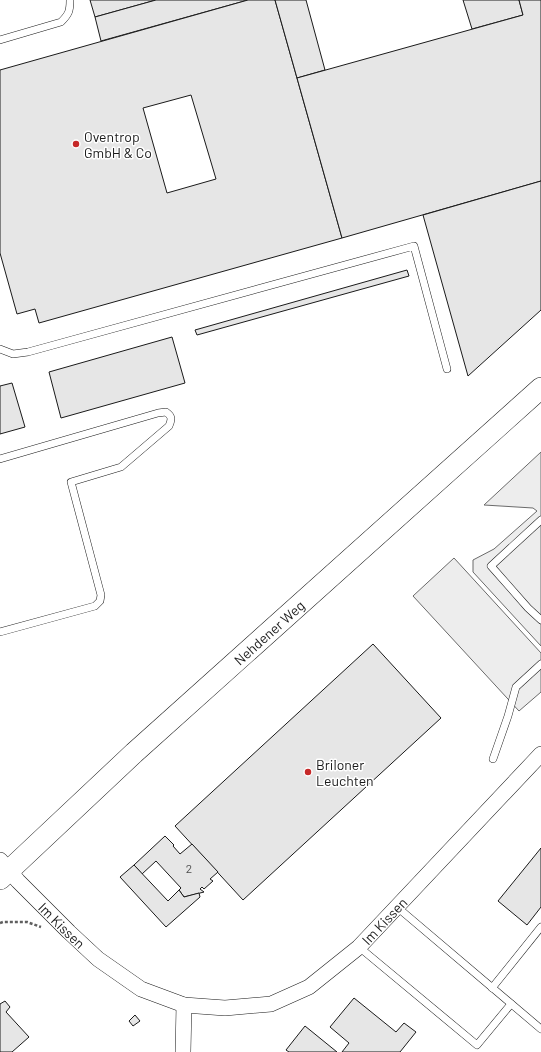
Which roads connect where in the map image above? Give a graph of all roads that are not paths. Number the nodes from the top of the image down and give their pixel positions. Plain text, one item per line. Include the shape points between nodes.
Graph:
1 (70, 0) edge
2 (0, 40) edge
3 (0, 349) edge
4 (447, 369) dead end
5 (541, 388) edge
6 (0, 459) edge
7 (541, 520) edge
8 (541, 620) edge
9 (0, 632) edge
10 (541, 664) edge
11 (541, 754) edge
12 (494, 759) dead end
13 (3, 870) edge
14 (397, 907) junction
15 (541, 927) edge
16 (359, 947) junction
17 (492, 988) junction
18 (511, 1004) junction
19 (184, 1006) junction
20 (541, 1029) edge
21 (183, 1052) edge

1 - 2 lane via 68,15 61,22
3 - 4 lane via 13,354 28,352 414,246
5 - 13 street, Nehdener Weg
6 - 9 lane via 158,413 166,412 172,420 169,426 121,467 71,482 101,595 100,602 95,606
7 - 8 lane via 491,566
10 - 12 lane via 516,688
11 - 14 street, Im Kissen
13 - 19 street, Im Kissen via 18,881 98,959 141,990
14 - 16 street, Im Kissen
14 - 17 lane
15 - 17 lane
16 - 18 lane via 477,1045
16 - 19 street, Im Kissen via 309,987 272,1004 225,1008
17 - 18 lane
18 - 20 lane
19 - 21 street

